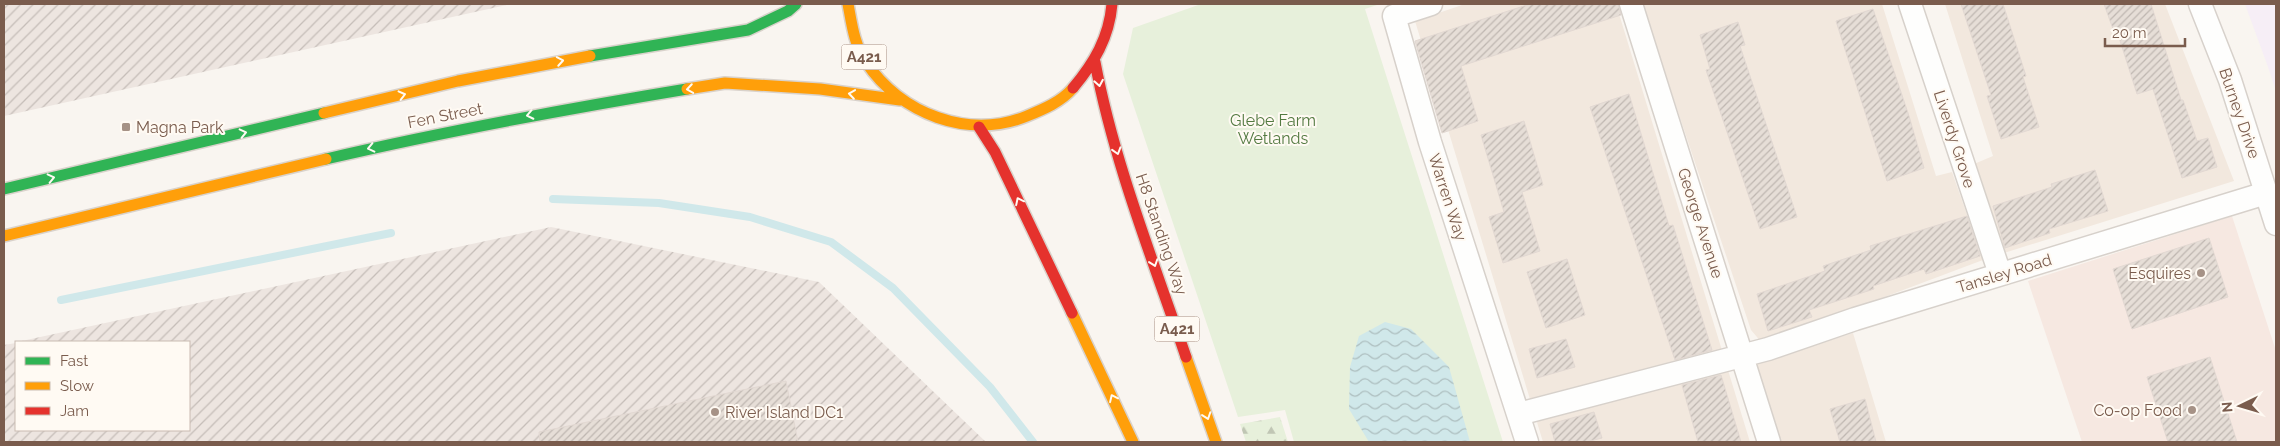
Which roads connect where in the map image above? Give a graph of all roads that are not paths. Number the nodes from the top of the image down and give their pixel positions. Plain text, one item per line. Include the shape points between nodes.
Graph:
1 (796, 4) edge
2 (848, 4) edge
3 (1431, 4) edge
4 (1631, 4) edge
5 (1910, 4) edge
6 (2200, 4) edge
7 (1115, 7) edge
8 (1095, 62) junction
9 (900, 100) junction
10 (979, 127) junction
11 (4, 189) edge
12 (2266, 193) junction
13 (2276, 224) edge
14 (4, 236) edge
15 (2000, 274) junction
16 (1742, 354) junction
17 (1518, 414) junction
18 (1133, 442) edge
19 (1216, 442) edge
20 (1527, 442) edge
21 (1769, 442) edge

11 -> 1 main road, Fen Street via 458,81 748,30
2 - 9 main road, A421 via 853,33 871,70
3 - 17 street, Warren Way via 1394,16 1430,142
4 - 16 street, George Avenue
5 - 15 street, Liverdy Grove
6 - 12 street, Burney Drive via 2230,80
7 - 8 main road, A421
8 - 10 main road, A421 via 1065,97 1025,120
8 -> 19 main road, H8 Standing Way / A421 via 1103,105 1138,217
9 - 10 main road, A421 via 938,120
9 -> 14 main road, Fen Street via 820,89 725,83 551,111 402,140
18 -> 10 main road via 995,152
12 - 13 street, Burney Drive
12 - 15 street, Tansley Road
15 - 16 street, Tansley Road via 1768,349
16 - 17 street
16 - 21 street, George Avenue
17 - 20 street, Warren Way

